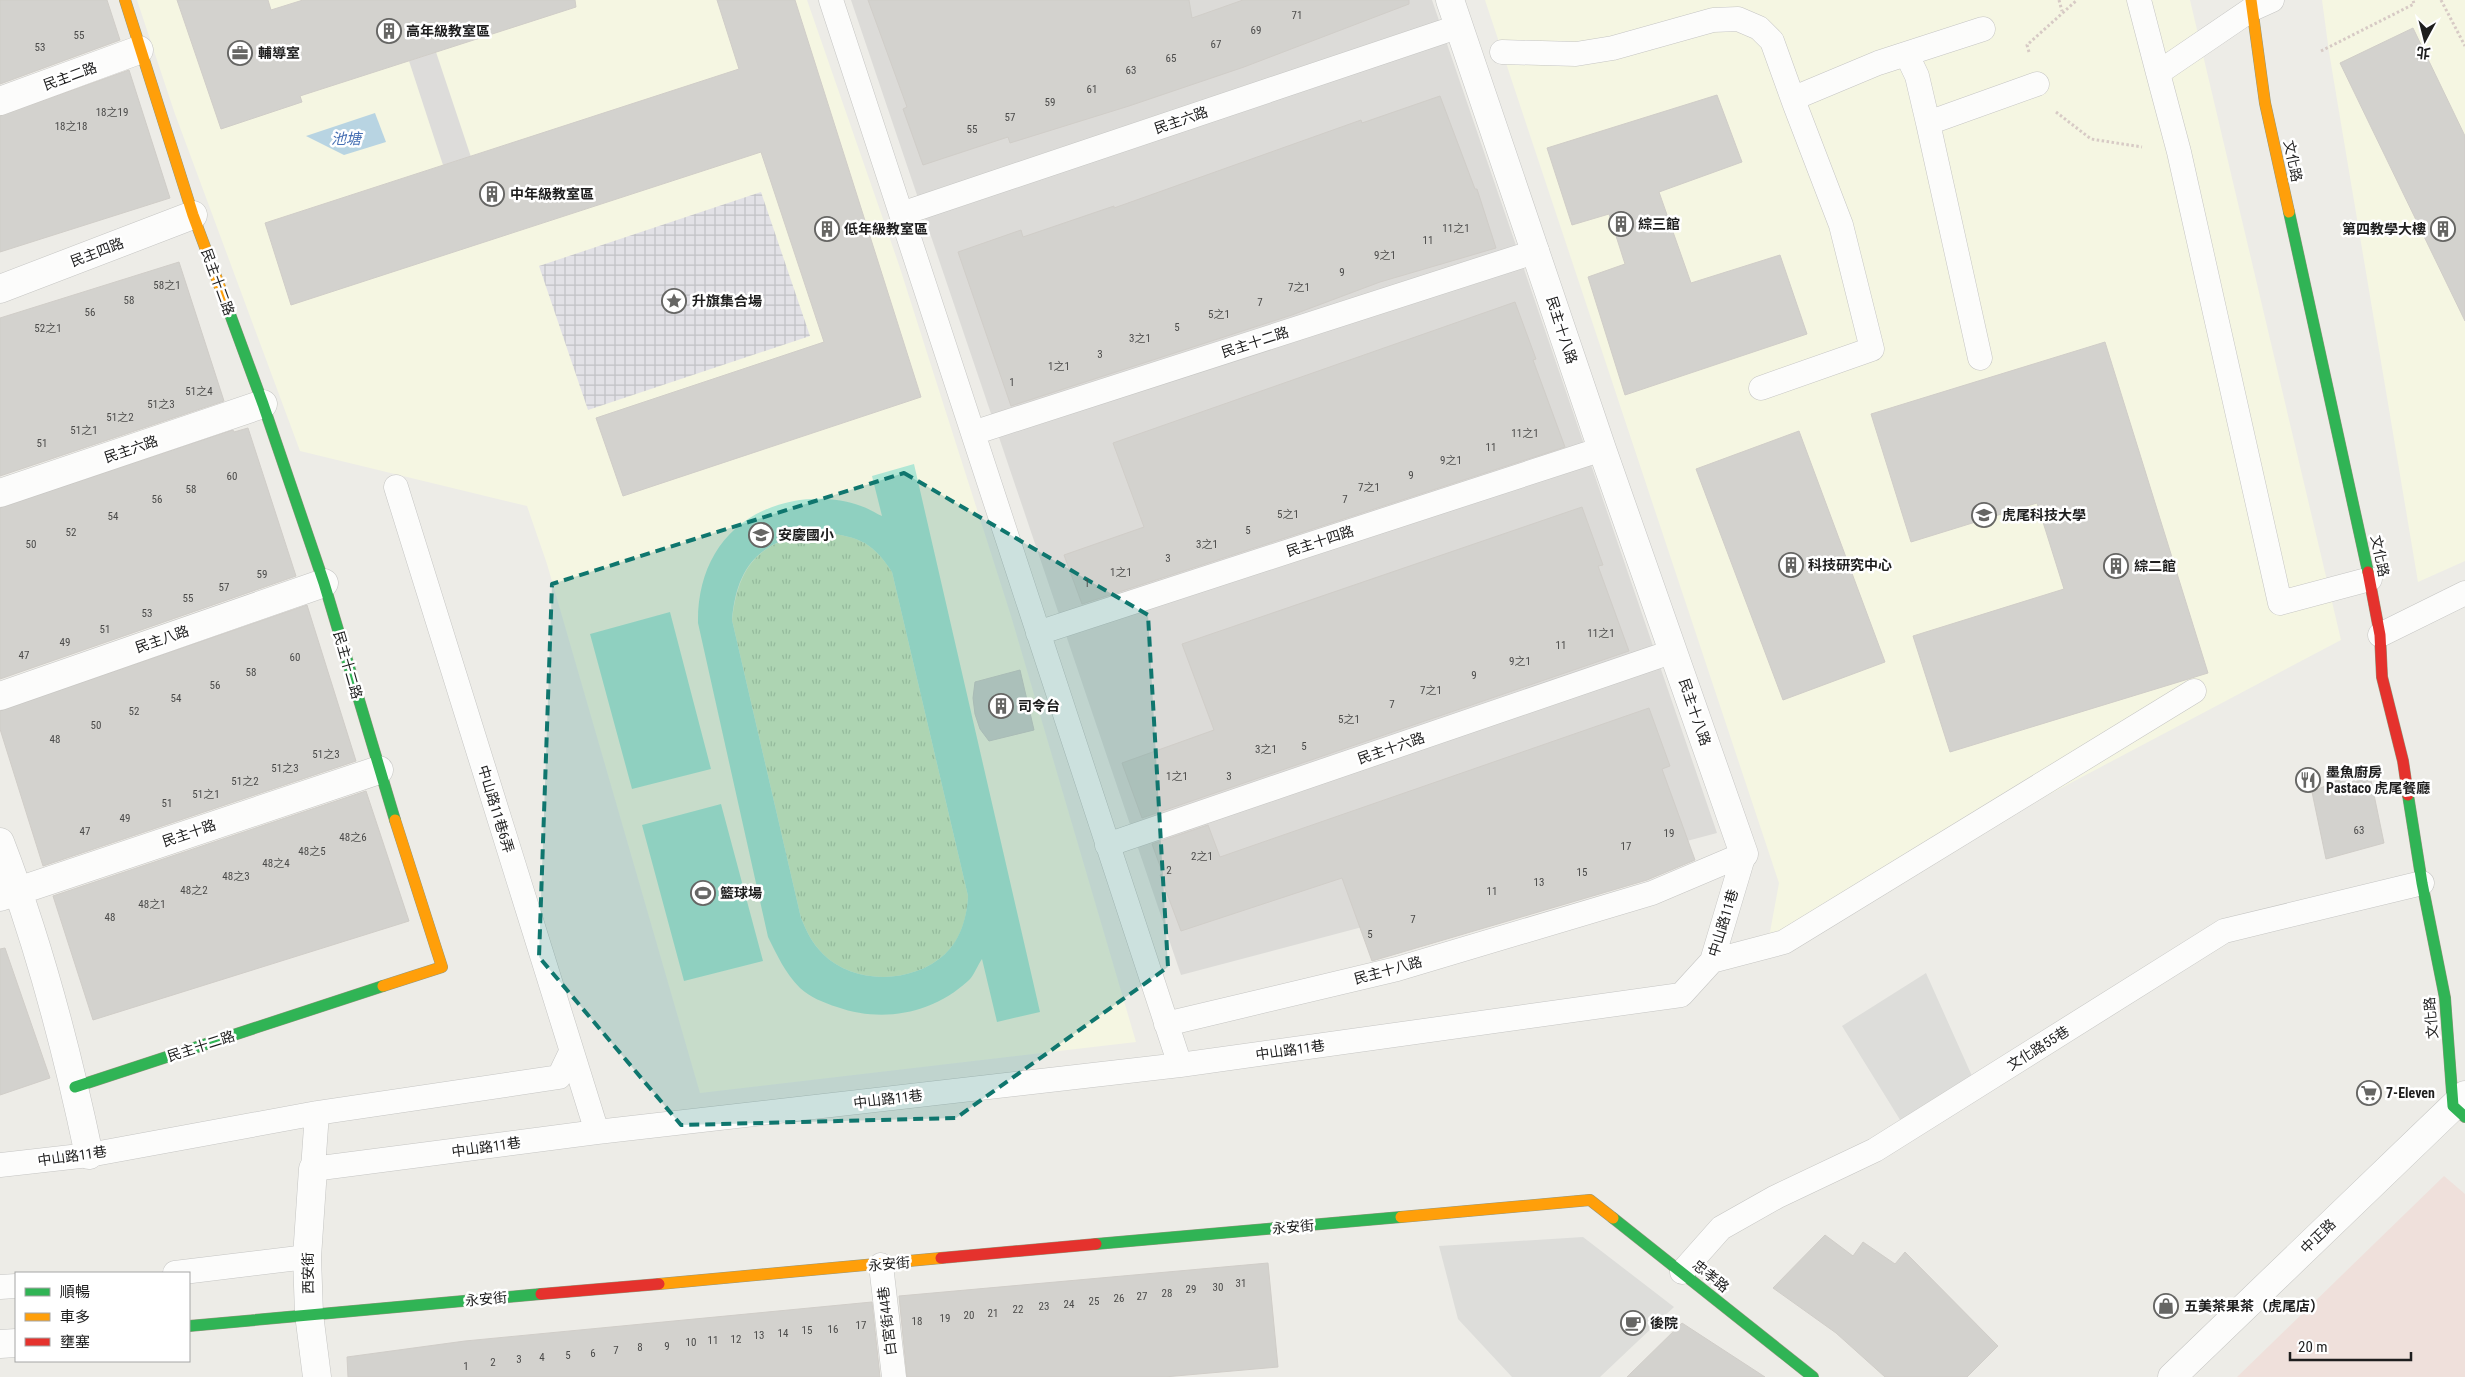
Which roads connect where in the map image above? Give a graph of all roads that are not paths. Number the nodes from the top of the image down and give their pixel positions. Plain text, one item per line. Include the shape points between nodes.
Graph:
1 (124, 0) edge
2 (831, 0) edge
3 (1450, 0) edge
4 (2139, 0) edge
5 (2259, 3) edge
6 (1460, 26) junction
7 (1983, 30) dead end
8 (139, 50) junction
9 (1502, 52) dead end
10 (1907, 55) junction
11 (2158, 73) junction
12 (2037, 84) road end
13 (0, 101) edge
14 (1795, 105) junction
15 (1928, 123) junction
16 (901, 214) junction
17 (193, 215) junction
18 (1536, 251) junction
19 (0, 289) edge
20 (1980, 358) dead end
21 (1761, 388) dead end
22 (263, 404) junction
23 (973, 433) junction
24 (1602, 449) junction
25 (396, 487) dead end
26 (0, 493) edge
27 (2370, 580) junction
28 (324, 583) junction
29 (2465, 593) edge
30 (1038, 633) junction
31 (2380, 635) junction
32 (1674, 651) junction
33 (2194, 691) dead end
34 (0, 696) edge
35 (379, 770) junction
36 (0, 842) edge
37 (1108, 845) junction
38 (1744, 854) junction
39 (2422, 883) junction
40 (9, 894) edge
41 (1712, 961) junction
42 (1166, 1024) junction
43 (571, 1052) junction
44 (1180, 1065) junction
45 (75, 1087) junction
46 (2461, 1106) edge
47 (317, 1113) junction
48 (597, 1132) junction
49 (89, 1156) junction
50 (0, 1165) edge
51 (313, 1170) junction
52 (1590, 1200) joint
53 (307, 1258) junction
54 (881, 1265) junction
55 (184, 1272) edge
56 (1682, 1272) junction
57 (0, 1286) edge
58 (15, 1286) edge
59 (309, 1314) junction
60 (190, 1326) edge
61 (15, 1343) edge
62 (0, 1344) edge
63 (317, 1377) edge
64 (894, 1377) edge
65 (1813, 1377) edge
66 (2172, 1377) edge

1 - 8 street, 民主十二路
2 - 16 lane
3 - 6 street, 民主十八路
4 - 11 lane
5 - 11 lane
5 - 27 street, 文化路 via 2265,103
6 - 16 lane, 民主六路
6 - 18 street, 民主十八路
7 - 10 lane
8 - 13 street, 民主二路
8 - 17 street, 民主十二路
9 - 14 lane via 1576,54 1612,48 1713,20 1738,19 1759,28 1772,42
10 - 14 lane via 1878,63 1810,91 1800,96
10 - 15 lane via 1917,76
11 - 27 lane via 2179,152 2280,603
12 - 15 lane
14 - 21 lane via 1841,225 1872,349
15 - 20 lane
16 - 23 lane
17 - 19 street, 民主四路
17 - 22 street, 民主十二路
18 - 23 lane, 民主十二路
18 - 24 street, 民主十八路
22 - 26 street, 民主六路
22 - 28 street, 民主十二路
23 - 30 lane
24 - 30 lane, 民主十四路
24 - 32 street, 民主十八路
25 - 43 lane, 中山路11巷6弄
27 - 31 street, 文化路
28 - 34 street, 民主八路
28 - 35 street, 民主十二路
29 - 31 lane
30 - 37 lane
31 - 39 street, 文化路 via 2382,677 2403,761
32 - 37 lane, 民主十六路
32 - 38 street, 民主十八路
33 - 41 lane via 1784,942
35 - 40 street, 民主十路
35 - 45 street, 民主十二路 via 442,967
36 - 40 street
37 - 42 lane
38 - 41 lane, 中山路11巷
38 - 42 lane, 民主十八路 via 1652,893 1416,963
39 - 46 street, 文化路 via 2445,998
39 - 56 lane, 文化路55巷 via 2224,931 1875,1150 1776,1197 1721,1228
40 - 45 street
41 - 44 lane, 中山路11巷 via 1681,995
42 - 44 lane
43 - 47 lane, 中山路11巷 via 560,1077
43 - 48 lane, 中山路11巷6弄
44 - 48 lane, 中山路11巷
45 - 49 street
46 - 66 street, 中正路
47 - 49 lane, 中山路11巷
47 - 51 lane
48 - 51 lane, 中山路11巷
49 - 50 lane, 中山路11巷
51 - 53 street, 西安街
52 - 54 street, 永安街
52 - 56 street, 忠孝路
53 - 55 lane
53 - 59 street, 西安街
54 - 59 street, 永安街
54 - 64 lane, 白宮街44巷
56 - 65 street, 忠孝路
57 - 58 lane
59 - 60 street, 永安街
59 - 63 street, 西安街
61 - 62 street

